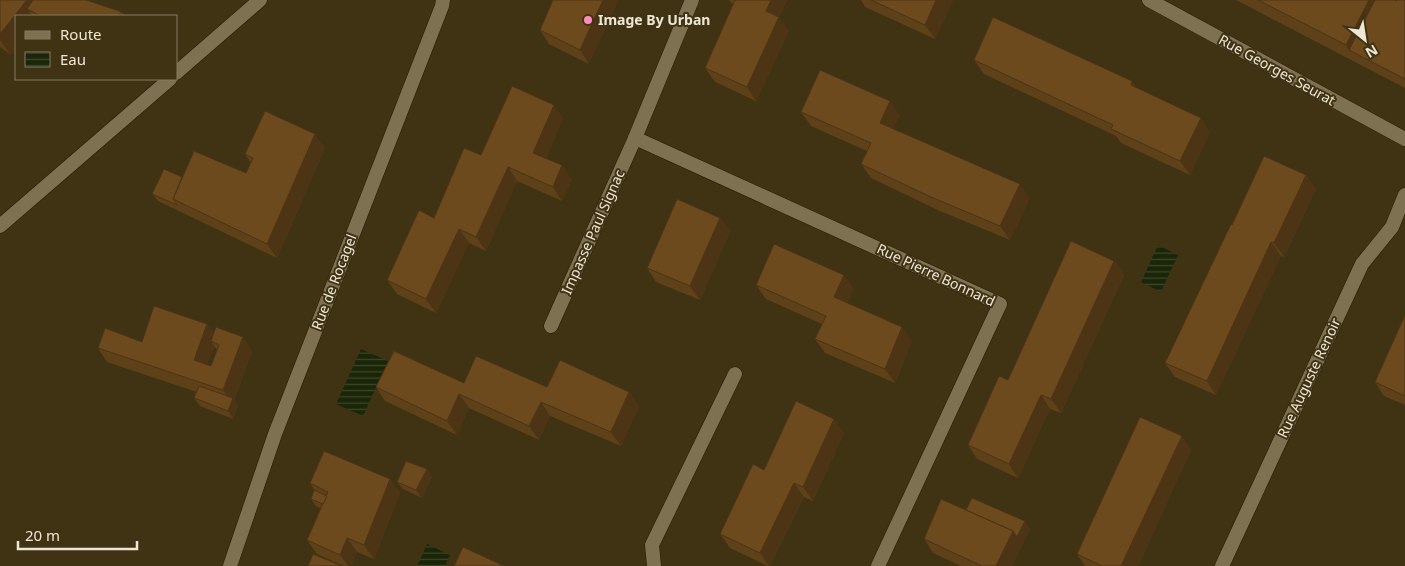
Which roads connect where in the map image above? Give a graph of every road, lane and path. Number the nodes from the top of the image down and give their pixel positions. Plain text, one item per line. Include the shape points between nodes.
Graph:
1 (260, 0) edge
2 (443, 0) edge
3 (692, 0) edge
4 (1149, 0) edge
5 (178, 71) edge
6 (169, 80) edge
7 (635, 138) junction
8 (1405, 139) edge
9 (1405, 195) edge
10 (0, 226) edge
11 (551, 326) dead end
12 (734, 374) dead end
13 (230, 566) edge
14 (654, 566) edge
15 (878, 566) edge
16 (1222, 566) edge

1 - 5 street
2 - 13 street, Rue de Rocagel via 275,434
3 - 7 street, Impasse Paul Signac
4 - 8 street, Rue Georges Seurat
6 - 10 street
7 - 11 street, Impasse Paul Signac
7 - 15 street, Rue Pierre Bonnard via 1000,304
9 - 16 street, Rue Auguste Renoir via 1392,227 1362,264
12 - 14 street via 652,545

